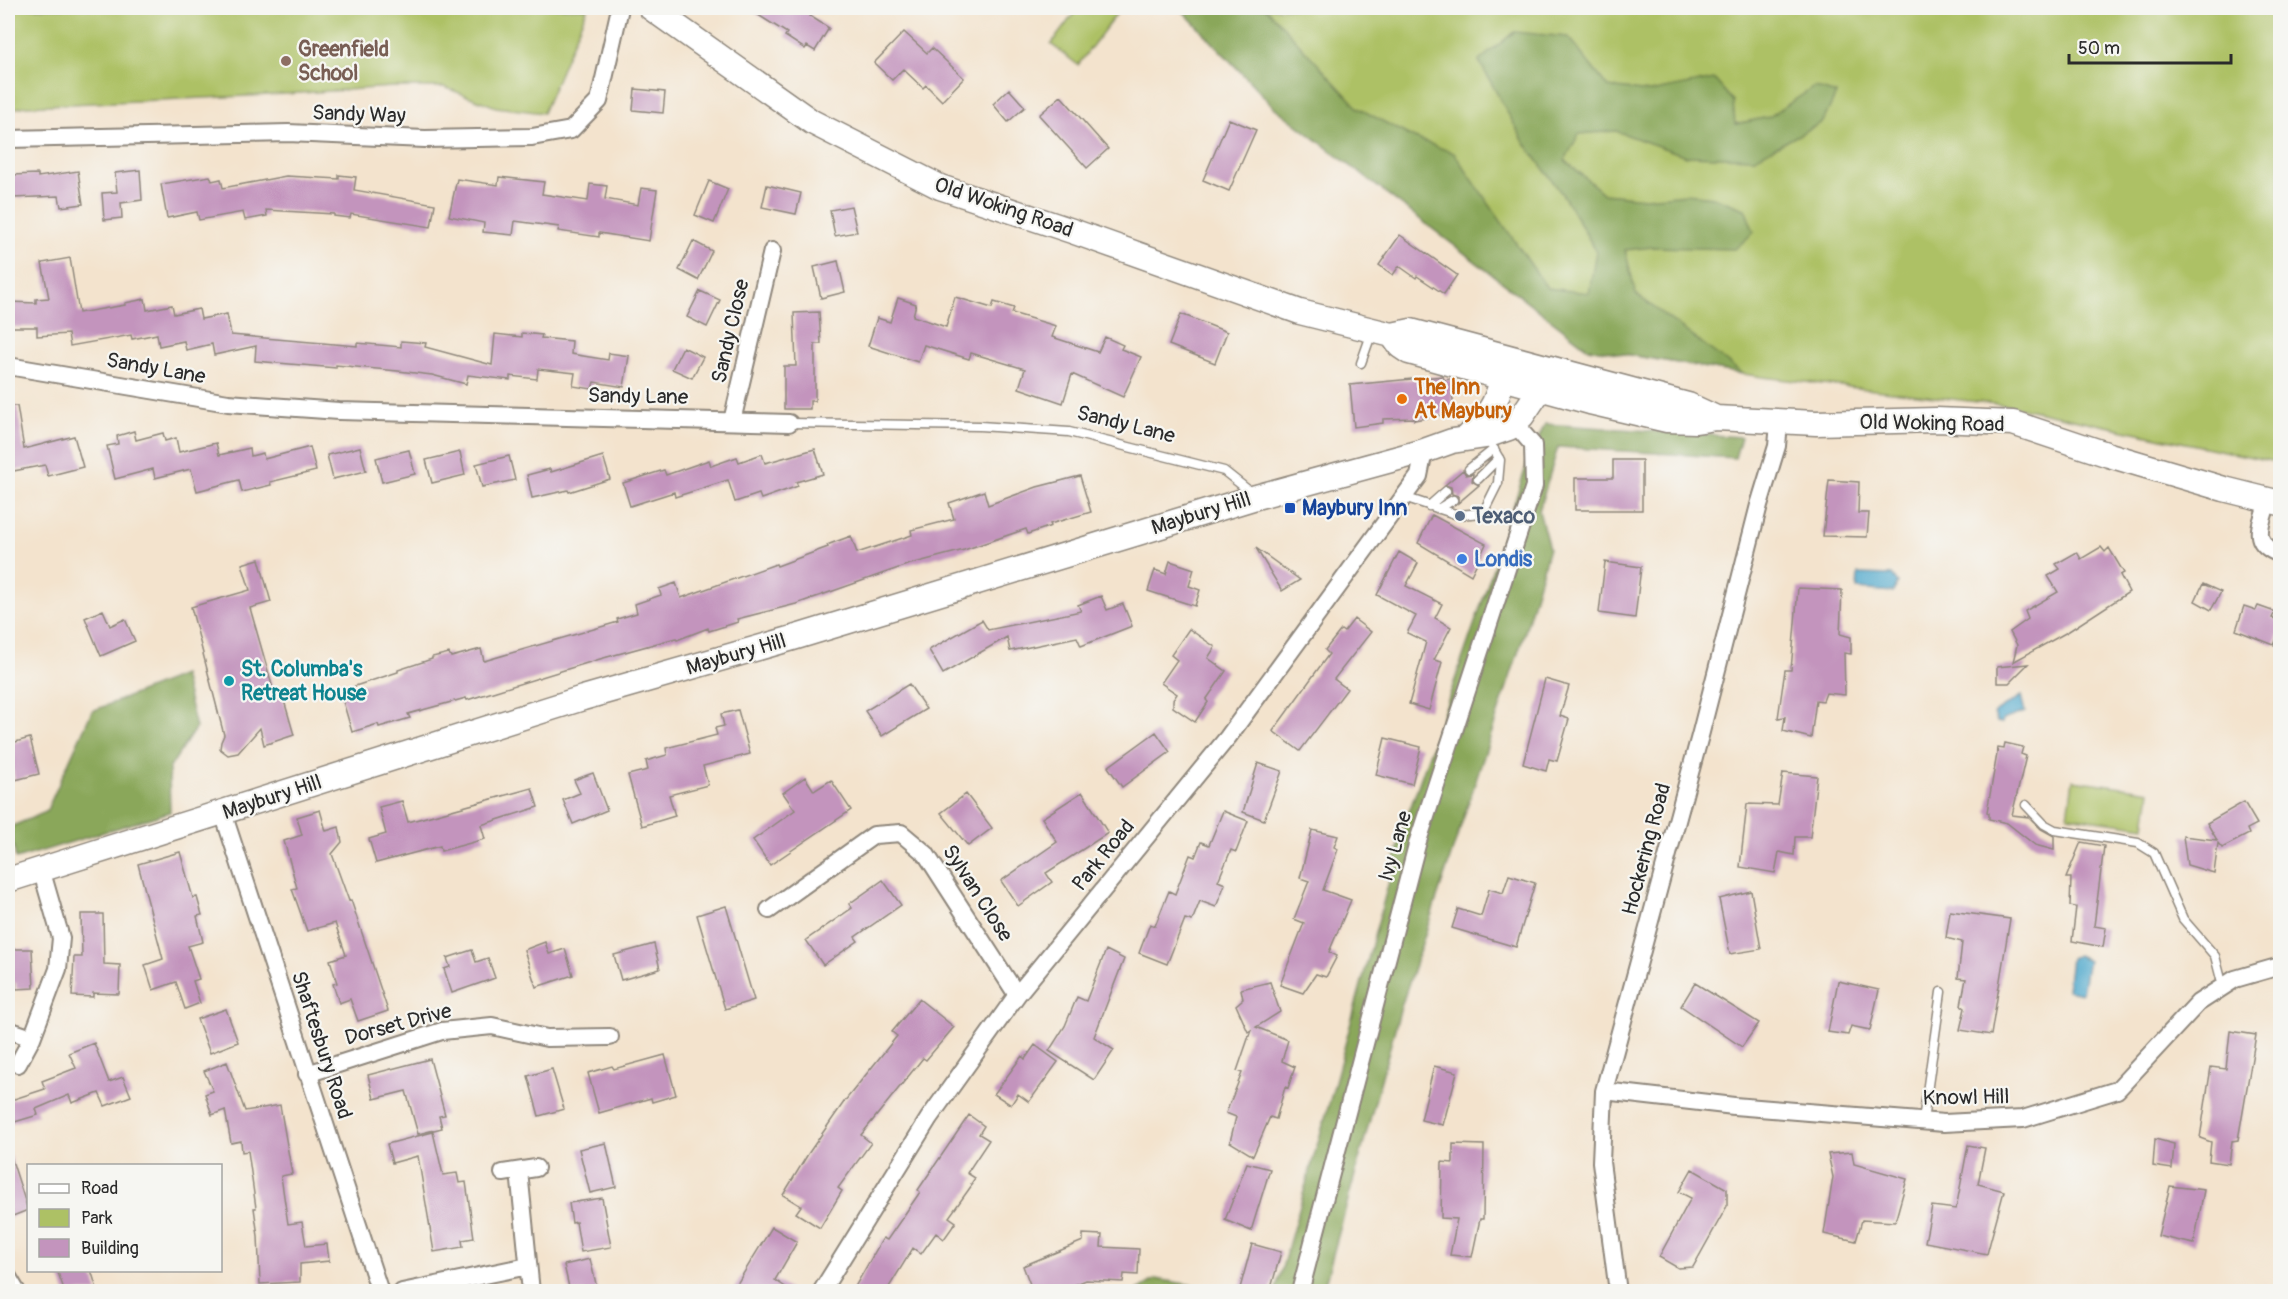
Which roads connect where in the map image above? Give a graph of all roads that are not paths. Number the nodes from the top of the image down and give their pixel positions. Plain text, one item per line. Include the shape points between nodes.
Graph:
1 (620, 8) edge
2 (651, 8) edge
3 (8, 139) edge
4 (772, 251) dead end
5 (1383, 332) junction
6 (1361, 363) dead end
7 (8, 366) edge
8 (1504, 368) junction
9 (1544, 378) junction
10 (732, 421) junction
11 (789, 423) joint
12 (1514, 423) junction
13 (1779, 423) junction
14 (1482, 437) junction
15 (1424, 451) junction
16 (1499, 458) junction
17 (1469, 469) dead end
18 (1478, 479) dead end
19 (1446, 491) dead end
20 (1256, 497) junction
21 (1404, 497) junction
22 (1454, 501) dead end
23 (2274, 501) edge
24 (1429, 506) junction
25 (1438, 509) junction
26 (2280, 554) edge
27 (2026, 805) dead end
28 (223, 813) junction
29 (41, 869) junction
30 (8, 880) edge
31 (769, 910) dead end
32 (2280, 966) edge
33 (2223, 987) junction
34 (1941, 993) dead end
35 (1017, 995) junction
36 (8, 1030) edge
37 (610, 1037) dead end
38 (32, 1038) junction
39 (18, 1064) dead end
40 (307, 1074) junction
41 (1604, 1091) junction
42 (1923, 1121) junction
43 (536, 1168) dead end
44 (528, 1266) junction
45 (8, 1277) edge
46 (17, 1292) edge
47 (380, 1292) edge
48 (402, 1292) edge
49 (531, 1292) edge
50 (821, 1292) edge
51 (1300, 1292) edge
52 (1618, 1292) edge

1 - 3 street, Sandy Way via 599,101 571,130 532,137 437,139 288,133
2 - 5 main road, Old Woking Road via 812,122 940,187 1300,312
4 - 10 street, Sandy Close
5 - 6 lane
5 - 8 main road, Old Woking Road via 1412,331
7 - 10 street, Sandy Lane via 228,403 339,411
8 - 9 main road, Old Woking Road
8 - 14 main road
9 - 12 main road, Maybury Hill via 1533,404
9 - 13 main road, Old Woking Road via 1667,420 1716,418
10 - 11 street, Sandy Lane
11 - 20 lane, Sandy Lane via 980,426 1069,432 1224,471
12 - 14 main road, Maybury Hill
12 - 51 street, Ivy Lane via 1533,445 1534,486 1418,841
13 - 23 main road, Old Woking Road via 2013,423
13 - 41 street, Hockering Road via 1778,446
14 - 15 main road, Maybury Hill
14 - 16 lane
14 - 17 lane
15 - 20 main road, Maybury Hill
15 - 21 street, Park Road via 1419,476
16 - 18 lane
16 - 25 lane via 1498,483 1483,513 1458,515
19 - 24 lane
20 - 28 main road, Maybury Hill via 584,698
21 - 24 lane
21 - 35 street, Park Road via 1228,737
22 - 25 lane
23 - 26 street via 2259,534 2261,543
24 - 25 lane
27 - 33 lane via 2055,830 2138,843 2154,853 2183,920 2215,956
28 - 29 main road, Maybury Hill
28 - 40 street, Shaftesbury Road
29 - 30 main road, Maybury Hill
29 - 38 street via 61,938 58,969
31 - 35 street, Sylvan Close via 874,835 901,833 926,854
32 - 33 street, Knowl Hill via 2235,979
33 - 42 street, Knowl Hill via 2198,1003 2117,1089 2023,1119
34 - 42 lane
35 - 50 street, Park Road via 929,1118
36 - 38 street
37 - 40 street, Dorset Drive via 547,1038 492,1026 442,1030
38 - 39 street
40 - 47 street, Shaftesbury Road
41 - 42 street, Knowl Hill via 1734,1107
41 - 52 street, Hockering Road via 1601,1162
43 - 44 street via 511,1172
44 - 48 street
44 - 49 street
45 - 46 street

